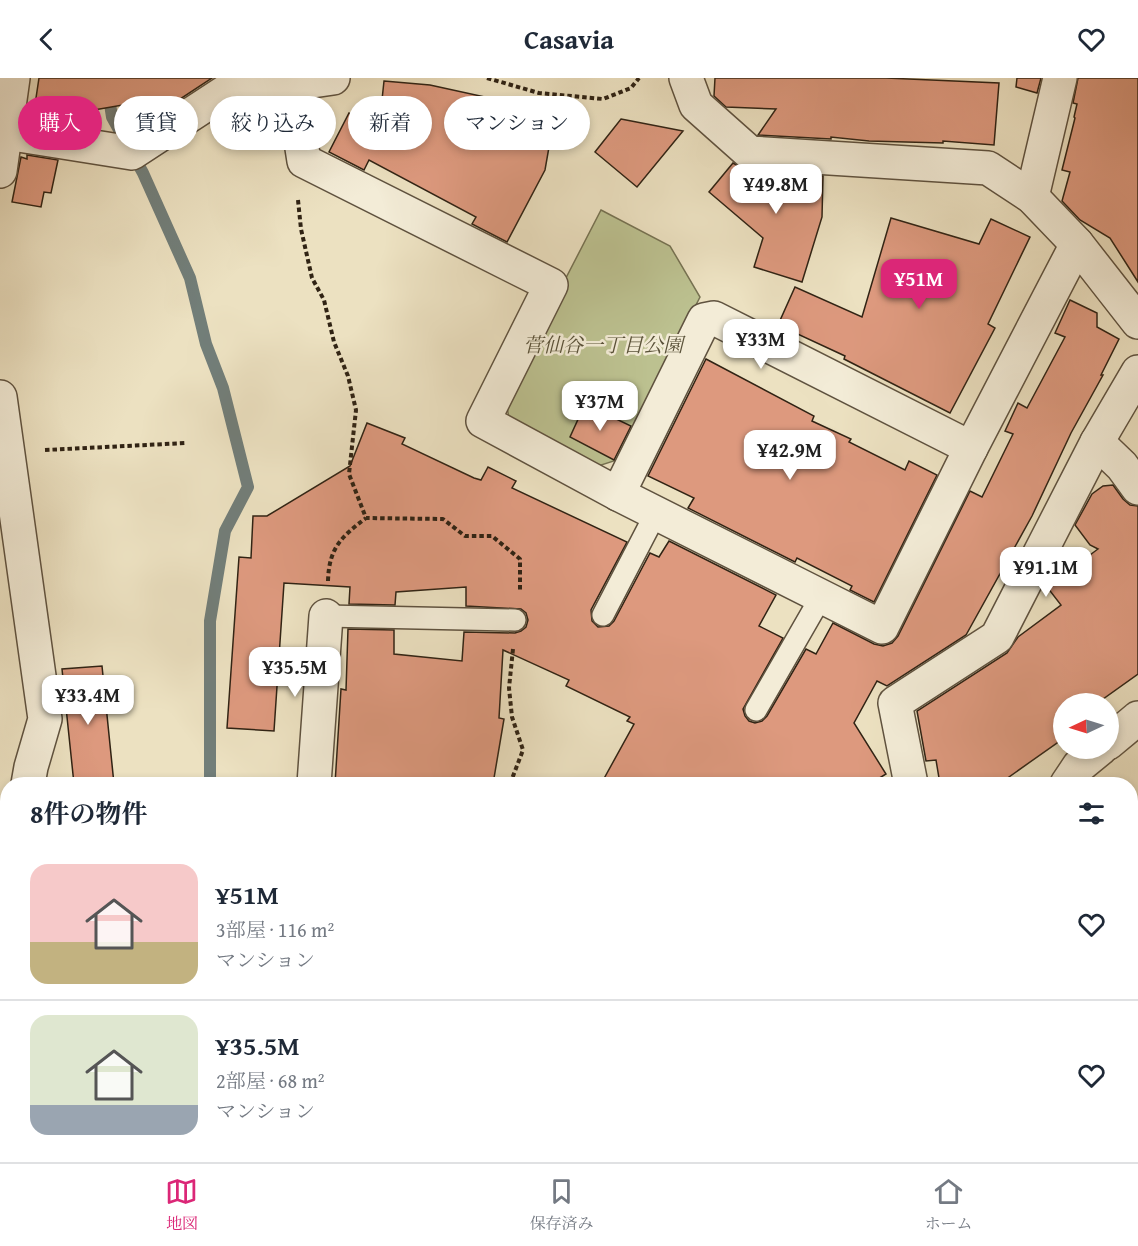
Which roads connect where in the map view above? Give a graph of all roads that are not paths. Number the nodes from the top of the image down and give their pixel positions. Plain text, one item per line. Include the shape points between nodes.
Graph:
1 (13, 78) edge
2 (333, 78) edge
3 (686, 78) edge
4 (1059, 78) edge
5 (237, 82) edge
6 (292, 84) junction
7 (6, 133) junction
8 (0, 171) edge
9 (1032, 197) junction
10 (1077, 244) junction
11 (1138, 322) edge
12 (1138, 372) edge
13 (0, 397) edge
14 (1097, 442) junction
15 (971, 448) junction
16 (1138, 488) edge
17 (618, 494) junction
18 (656, 513) junction
19 (821, 597) junction
20 (603, 615) dead end
21 (326, 616) joint
22 (515, 620) road end
23 (756, 710) dead end
24 (1138, 718) edge
25 (1119, 733) edge
26 (1088, 759) edge
27 (29, 777) edge
28 (314, 777) edge
29 (910, 777) edge
30 (1072, 777) edge

1 - 7 street
2 - 6 street
3 - 9 street via 696,105 750,153 988,168
4 - 9 street
5 - 6 street
5 - 7 street via 132,153
6 - 17 street via 304,161 551,285 483,421
7 - 8 street
9 - 10 street
10 - 11 street
10 - 15 street
12 - 14 street
13 - 27 street via 45,719
14 - 16 street
14 - 29 street via 998,638 895,703
15 - 17 street via 714,318 704,320
15 - 19 street via 882,627
17 - 18 street
18 - 19 street
18 - 20 lane
19 - 23 lane
21 - 22 lane
21 - 28 street
24 - 25 street
26 - 30 street

